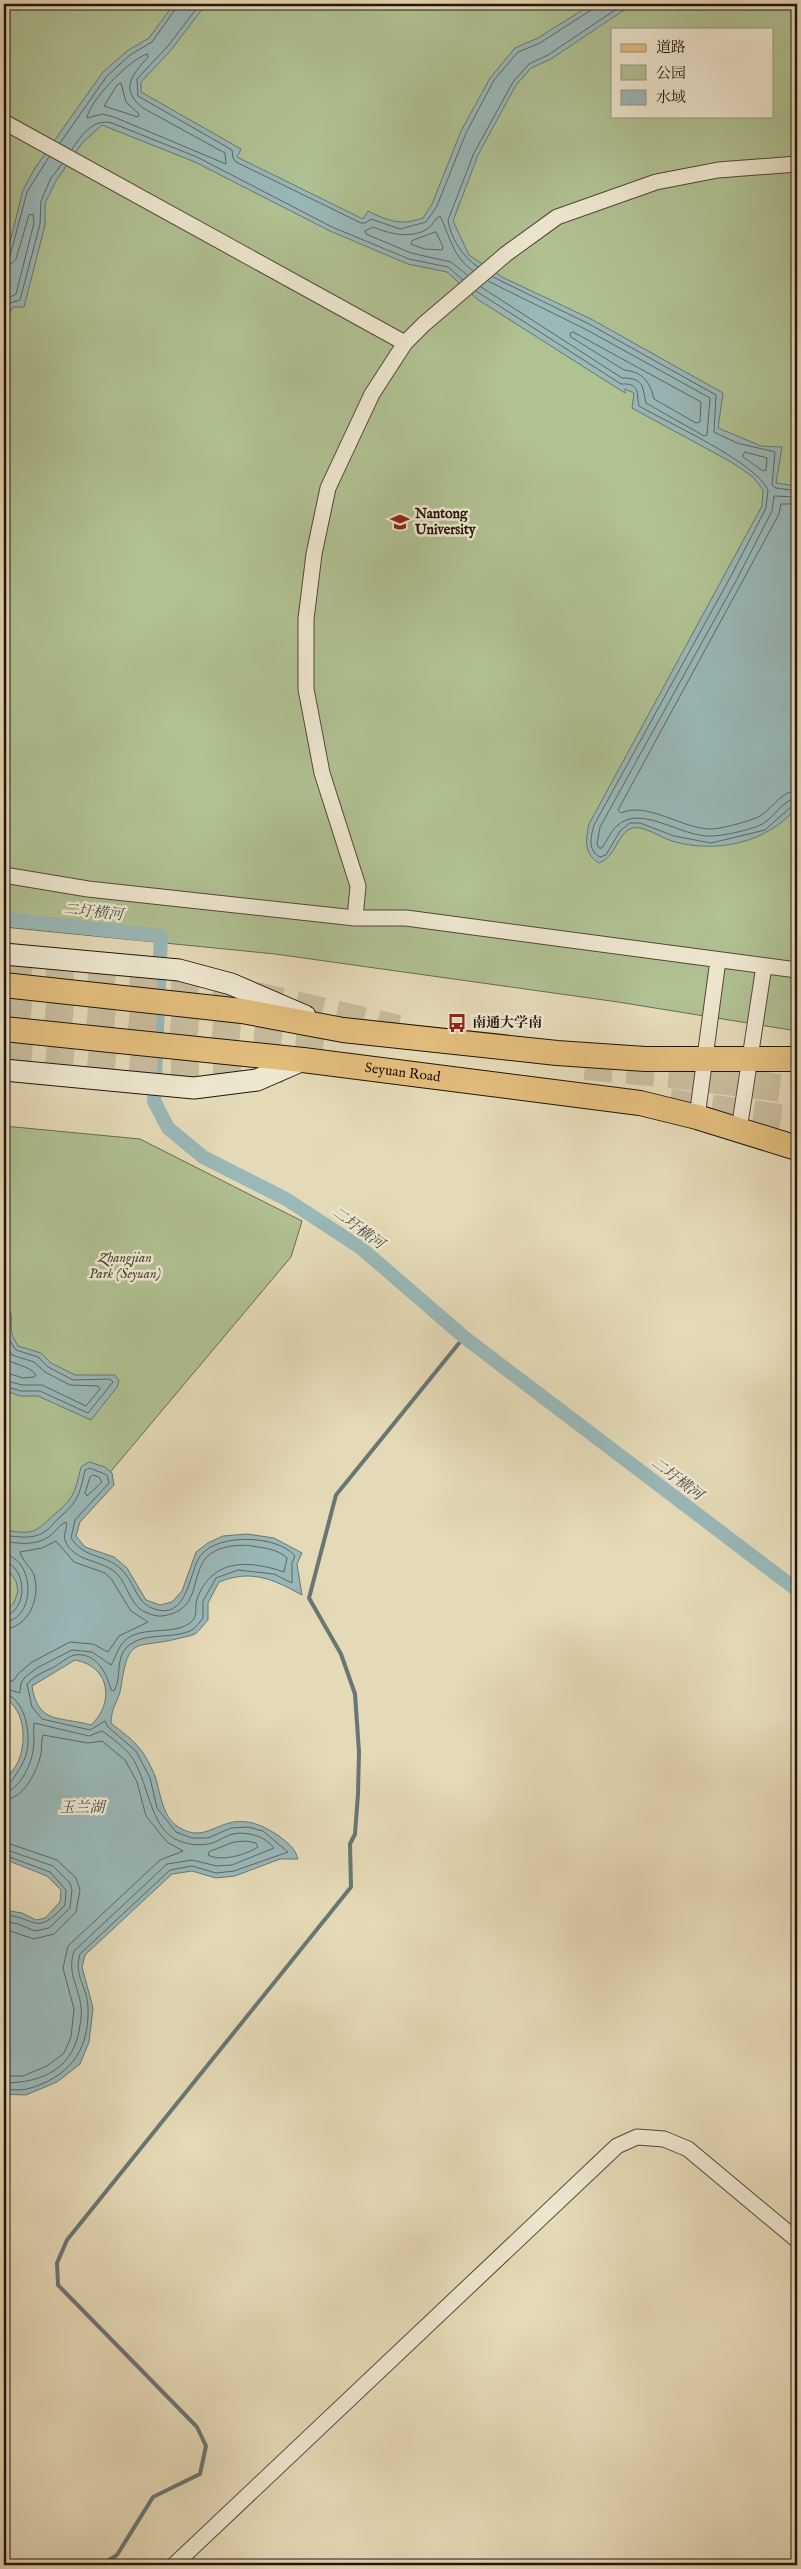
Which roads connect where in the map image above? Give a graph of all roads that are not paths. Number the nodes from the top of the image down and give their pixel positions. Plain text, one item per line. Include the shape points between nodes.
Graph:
1 (4, 122) edge
2 (797, 164) edge
3 (405, 343) junction
4 (4, 875) edge
5 (355, 918) junction
6 (4, 954) edge
7 (718, 960) junction
8 (764, 966) junction
9 (797, 970) edge
10 (4, 986) edge
11 (4, 1029) edge
12 (343, 1030) junction
13 (750, 1058) junction
14 (706, 1059) junction
15 (797, 1059) edge
16 (303, 1060) junction
17 (4, 1070) edge
18 (697, 1117) junction
19 (740, 1130) junction
20 (797, 1148) edge
21 (797, 2240) edge
22 (174, 2565) edge

1 - 3 street
2 - 3 street via 718,170 656,182 558,218 491,267
3 - 5 street via 372,394 328,488 314,554 306,619 306,689 322,773 358,886
4 - 5 street via 88,889
5 - 7 street via 406,918
6 - 12 street via 179,970 231,984
7 - 8 street
7 - 14 street
8 - 9 street
8 - 13 street
10 - 12 main road via 242,1011
11 - 16 main road, Seyuan Road
12 - 14 main road via 557,1053 645,1060
13 - 14 main road
13 - 15 main road
13 - 19 street
14 - 18 street
16 - 17 street via 257,1080 194,1088
16 - 18 main road, Seyuan Road via 640,1103
18 - 19 main road, Seyuan Road
19 - 20 main road, Seyuan Road
21 - 22 street via 688,2149 664,2139 637,2137 617,2146

